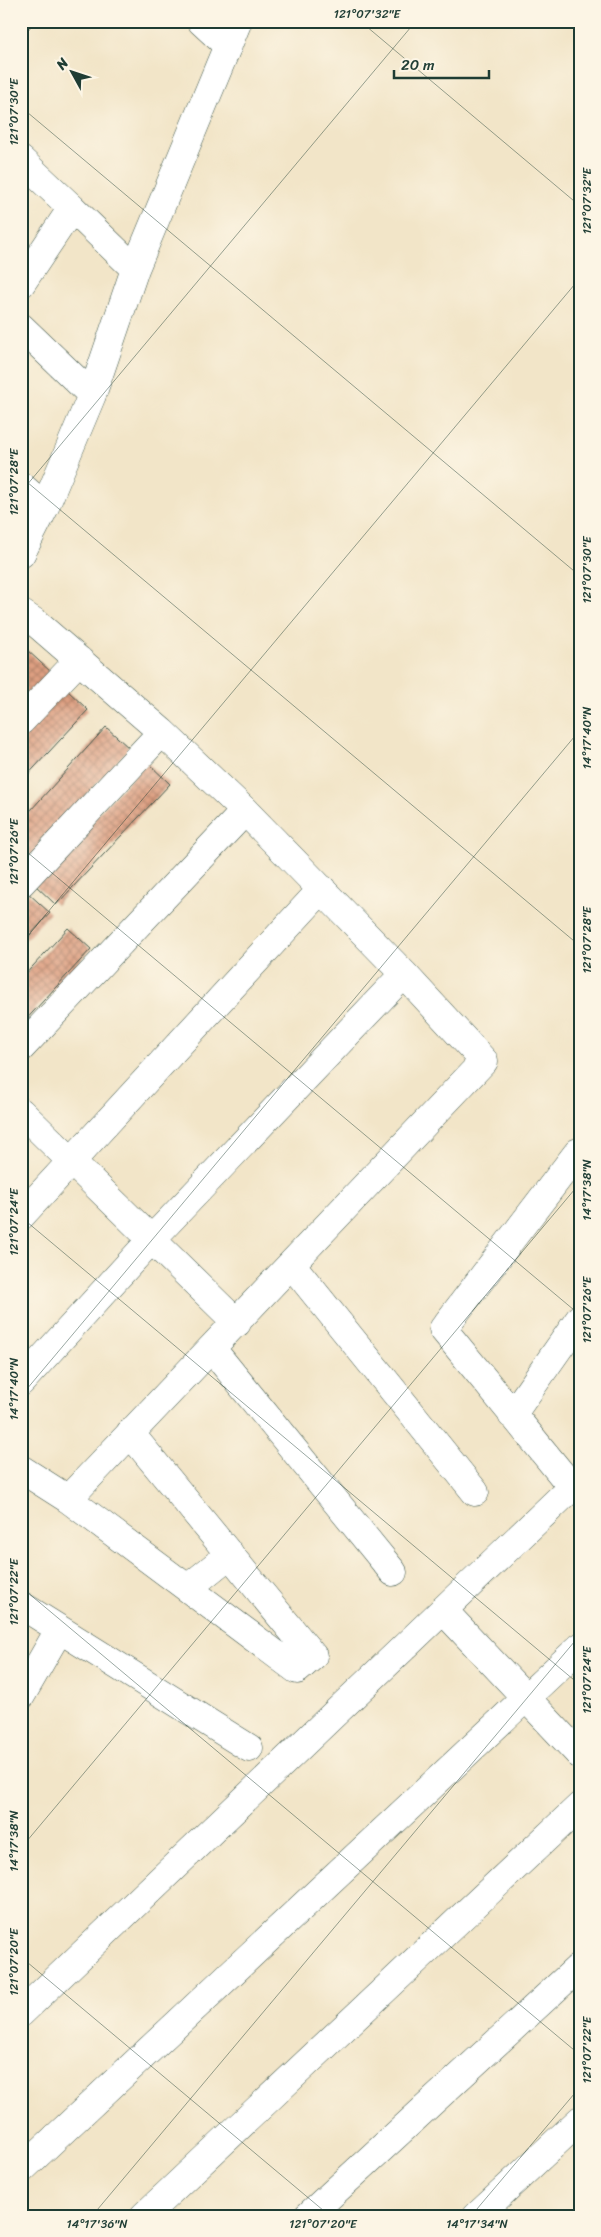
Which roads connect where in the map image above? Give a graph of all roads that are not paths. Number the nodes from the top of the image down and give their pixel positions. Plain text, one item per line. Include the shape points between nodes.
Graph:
1 (201, 21) edge
2 (238, 21) edge
3 (228, 46) junction
4 (21, 160) edge
5 (72, 208) junction
6 (134, 269) junction
7 (21, 284) edge
8 (21, 327) edge
9 (92, 394) junction
10 (21, 486) edge
11 (45, 507) junction
12 (21, 554) edge
13 (21, 614) edge
14 (79, 660) junction
15 (21, 721) edge
16 (162, 732) junction
17 (245, 811) junction
18 (21, 883) edge
19 (322, 889) junction
20 (404, 974) junction
21 (21, 1048) edge
22 (21, 1112) edge
23 (580, 1154) edge
24 (72, 1162) junction
25 (21, 1216) edge
26 (152, 1239) junction
27 (292, 1265) junction
28 (237, 1323) junction
29 (578, 1327) edge
30 (212, 1349) junction
31 (21, 1382) edge
32 (512, 1415) junction
33 (130, 1434) junction
34 (21, 1469) edge
35 (476, 1492) dead end
36 (68, 1499) junction
37 (230, 1554) junction
38 (393, 1572) dead end
39 (188, 1588) junction
40 (21, 1605) edge
41 (443, 1610) junction
42 (59, 1630) junction
43 (580, 1647) edge
44 (21, 1696) edge
45 (525, 1698) junction
46 (249, 1748) dead end
47 (580, 1755) edge
48 (580, 1806) edge
49 (580, 1966) edge
50 (21, 2013) edge
51 (580, 2120) edge
52 (21, 2170) edge
53 (144, 2216) edge
54 (308, 2216) edge
55 (477, 2216) edge

1 - 3 street
2 - 3 street
3 - 6 street
4 - 5 street
5 - 6 street
5 - 7 street
6 - 9 street
8 - 9 street
9 - 11 street
10 - 11 street
11 - 12 street
13 - 14 street via 36,622
14 - 15 street
14 - 16 street
16 - 17 street
16 - 18 street
17 - 19 street
17 - 21 street
19 - 20 street
19 - 24 street
20 - 26 street
20 - 27 street via 484,1061
22 - 24 street
23 - 32 street via 578,1152 443,1329
24 - 25 street
24 - 26 street
26 - 28 street
26 - 31 street
27 - 28 street
27 - 35 street
28 - 30 street
29 - 32 street
30 - 33 street
30 - 38 street
32 - 41 street via 572,1487
33 - 36 street
33 - 37 street
34 - 36 street
36 - 39 street
37 - 39 street
37 - 39 street via 313,1656 302,1666 297,1670
40 - 42 street
41 - 45 street
41 - 50 street
42 - 44 street
42 - 46 street
43 - 45 street
45 - 47 street
45 - 52 street
48 - 53 street
49 - 54 street
51 - 55 street

